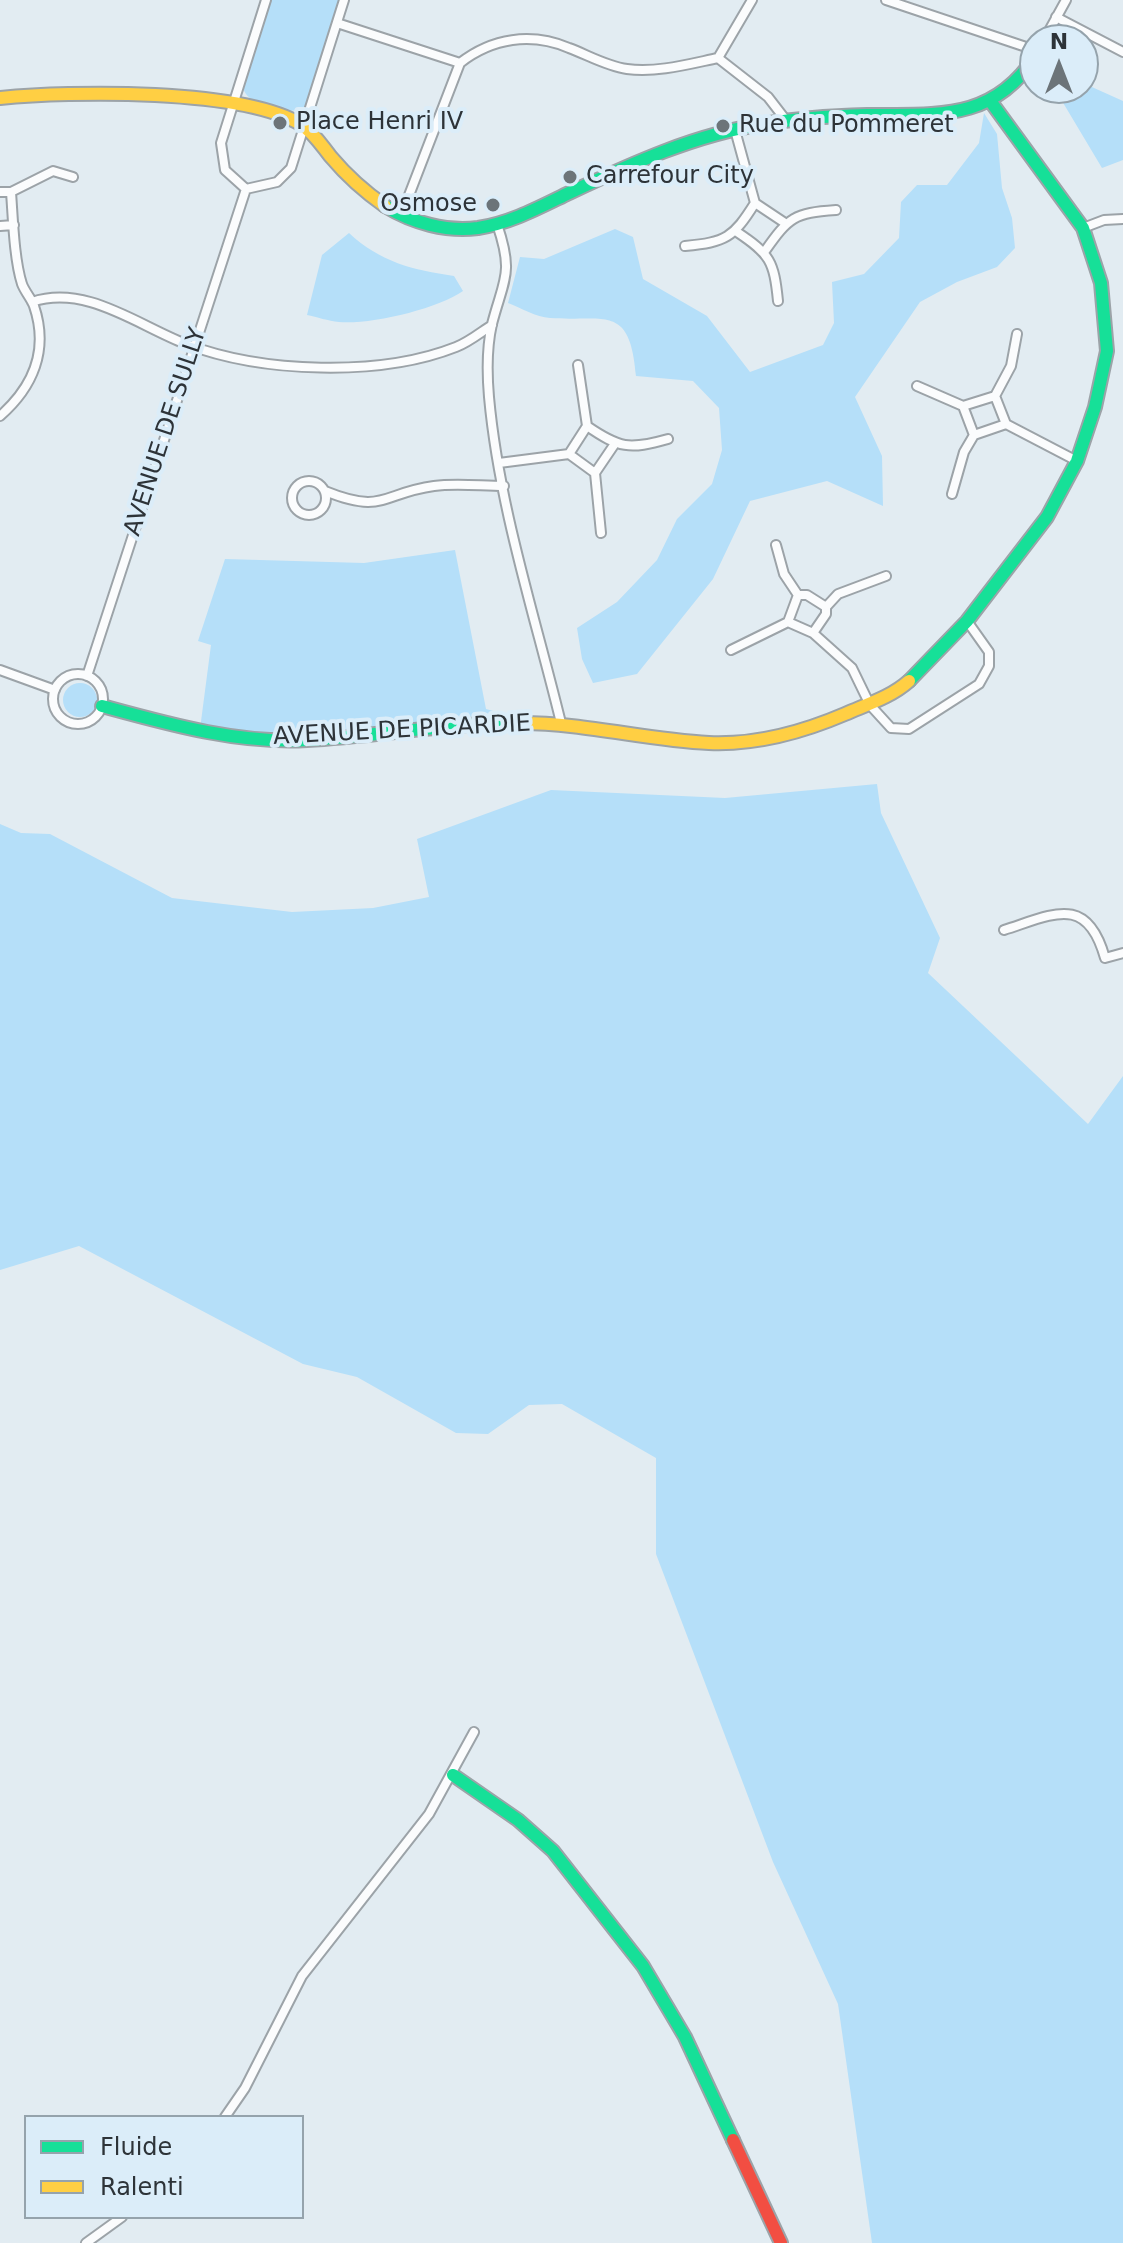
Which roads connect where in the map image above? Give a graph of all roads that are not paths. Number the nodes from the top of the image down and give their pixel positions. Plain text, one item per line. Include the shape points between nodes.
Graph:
1 (266, 0) edge
2 (344, 0) edge
3 (752, 0) edge
4 (886, 0) edge
5 (1066, 0) edge
6 (1056, 17) junction
7 (337, 23) junction
8 (1052, 24) edge
9 (1019, 45) edge
10 (1123, 52) edge
11 (718, 58) junction
12 (460, 63) junction
13 (1019, 80) edge
14 (0, 98) edge
15 (991, 102) junction
16 (233, 104) junction
17 (785, 119) junction
18 (304, 126) junction
19 (735, 130) junction
20 (73, 177) dead end
21 (246, 189) junction
22 (0, 192) edge
23 (11, 192) junction
24 (755, 203) junction
25 (836, 210) dead end
26 (401, 216) junction
27 (1123, 219) edge
28 (785, 223) junction
29 (497, 224) junction
30 (14, 225) junction
31 (0, 226) edge
32 (1083, 228) junction
33 (737, 232) junction
34 (685, 246) dead end
35 (765, 251) junction
36 (778, 301) dead end
37 (32, 302) junction
38 (492, 325) junction
39 (1017, 334) dead end
40 (193, 346) junction
41 (578, 365) dead end
42 (917, 386) dead end
43 (995, 396) junction
44 (963, 406) junction
45 (0, 416) edge
46 (1006, 424) junction
47 (587, 426) junction
48 (974, 435) junction
49 (668, 439) dead end
50 (614, 445) junction
51 (569, 454) junction
52 (1077, 461) junction
53 (499, 463) junction
54 (595, 473) junction
55 (504, 486) junction
56 (325, 491) junction
57 (952, 494) dead end
58 (601, 533) dead end
59 (776, 545) dead end
60 (886, 576) dead end
61 (798, 595) junction
62 (826, 607) junction
63 (967, 621) junction
64 (788, 622) junction
65 (813, 633) junction
66 (731, 650) dead end
67 (0, 670) edge
68 (87, 676) junction
69 (55, 690) junction
70 (870, 705) junction
71 (102, 706) junction
72 (561, 723) junction
73 (1004, 930) dead end
74 (1123, 953) edge
75 (474, 1732) dead end
76 (453, 1775) junction
77 (226, 2115) edge
78 (119, 2219) edge
79 (86, 2243) edge
80 (781, 2243) edge

1 - 16 street
2 - 7 street
3 - 11 street
4 - 9 street
5 - 6 street
6 - 8 street
6 - 10 street
7 - 12 street
7 - 18 street
11 - 12 street via 626,69 548,40 524,38 478,49
11 - 17 street via 768,97
12 - 26 street
13 - 15 street
14 - 16 street via 68,95
15 - 17 street via 944,115
15 - 32 street, AVENUE DE PICARDIE
16 - 18 street
16 - 21 street via 221,158 225,170
17 - 19 street
18 - 21 street via 291,168 277,182
18 - 26 street via 354,183
19 - 24 street
19 - 29 street via 643,161
20 - 23 street via 53,171
21 - 40 street, AVENUE DE SULLY
22 - 23 street
23 - 30 street
24 - 28 street
24 - 33 street
25 - 28 street via 802,212
26 - 29 street via 439,227
27 - 32 street
28 - 35 street
29 - 38 street via 507,267
30 - 31 street
30 - 37 street via 22,284
32 - 52 street, AVENUE DE PICARDIE via 1101,283 1107,351
33 - 34 street via 716,243
33 - 35 street
35 - 36 street via 775,270
37 - 40 street via 50,296 85,299
37 - 45 street via 39,361 20,398
38 - 40 street via 441,352 341,367 258,361
38 - 53 street via 489,396
39 - 43 street via 1011,366
40 - 68 street, AVENUE DE SULLY
41 - 47 street
42 - 44 street
43 - 44 street
43 - 46 street
44 - 48 street
46 - 48 street
46 - 52 street
47 - 50 street
47 - 51 street
48 - 57 street
49 - 50 street
50 - 54 street
51 - 53 street
51 - 54 street
52 - 63 street, AVENUE DE PICARDIE via 1047,517
53 - 55 street
54 - 58 street
55 - 56 street via 432,486 382,503 350,502
55 - 72 street
56 - 56 street via 306,481 293,492 293,503 299,512 315,514 325,502
59 - 61 street via 784,574
60 - 62 street via 838,594
61 - 62 street
61 - 64 street
62 - 65 street
63 - 70 street, AVENUE DE PICARDIE via 925,667 896,692
63 - 70 street via 989,652 989,666 979,684 909,729 891,728
64 - 65 street
64 - 66 street
65 - 70 street via 852,668
67 - 69 street
68 - 69 street via 64,678
68 - 71 street via 102,691
69 - 71 street via 56,711 73,724 88,723
70 - 72 street, AVENUE DE PICARDIE via 813,728 747,741 710,743
71 - 72 street, AVENUE DE PICARDIE via 171,725 261,738 360,737 474,723
73 - 74 street via 1052,914 1081,916 1098,933 1105,958
75 - 76 street
76 - 77 street via 429,1814 302,1976
76 - 80 street via 553,1851 668,2004
78 - 79 street

